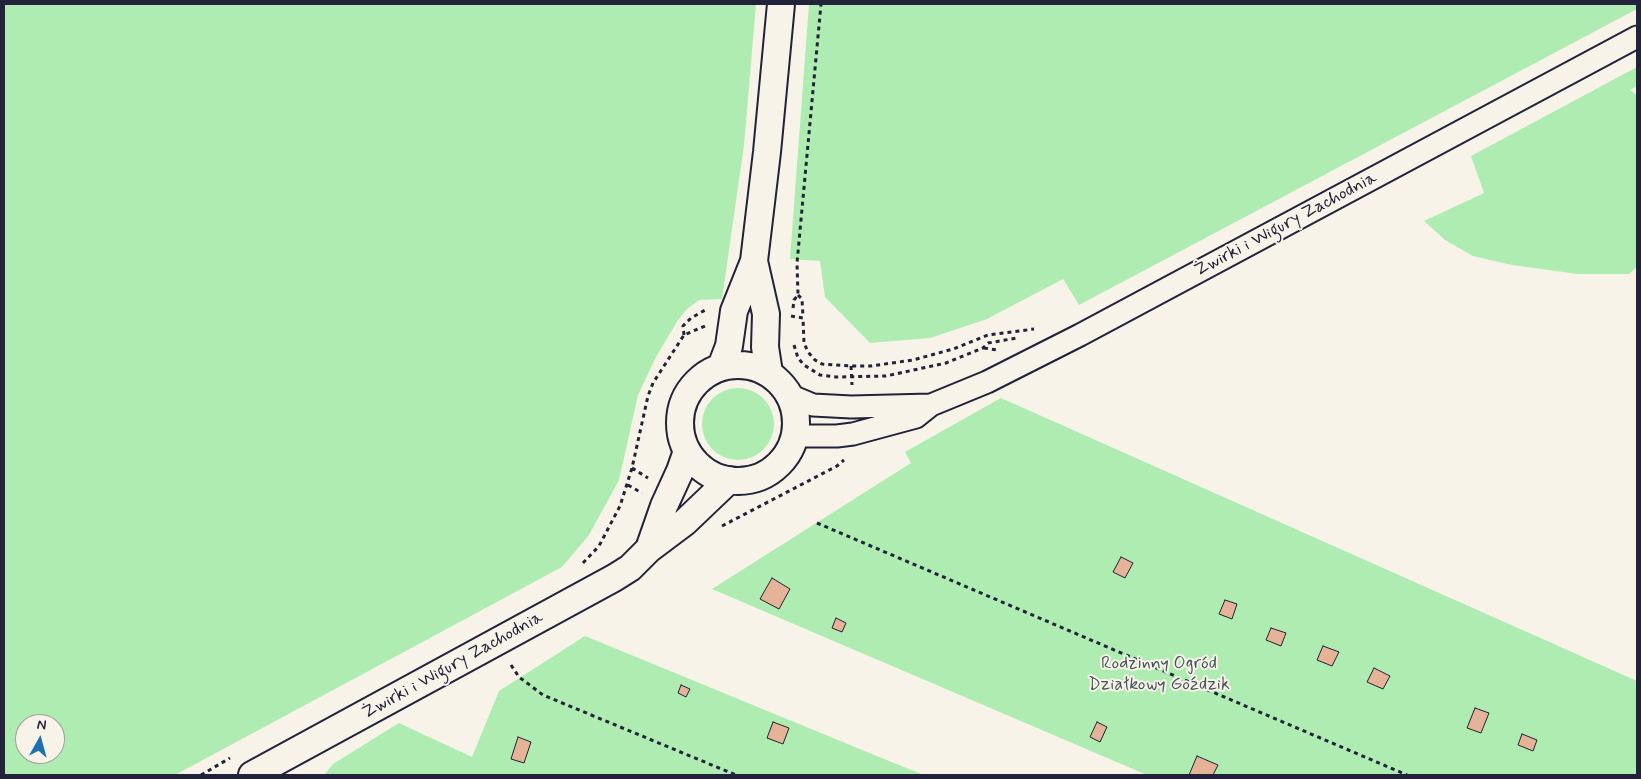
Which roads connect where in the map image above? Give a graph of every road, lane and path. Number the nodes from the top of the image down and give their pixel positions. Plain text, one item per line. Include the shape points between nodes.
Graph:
1 (781, 4) edge
2 (821, 4) edge
3 (1637, 37) edge
4 (754, 261) junction
5 (708, 308) dead end
6 (783, 316) dead end
7 (803, 318) junction
8 (707, 325) dead end
9 (1042, 329) dead end
10 (684, 335) junction
11 (793, 338) dead end
12 (983, 348) dead end
13 (721, 367) junction
14 (769, 373) junction
15 (789, 395) junction
16 (931, 405) junction
17 (795, 436) junction
18 (687, 451) junction
19 (844, 459) dead end
20 (728, 480) junction
21 (620, 506) dead end
22 (817, 523) dead end
23 (718, 528) dead end
24 (649, 549) junction
25 (519, 678) dead end
26 (252, 775) edge
27 (736, 775) edge
28 (1407, 775) edge

1 - 4 street
2 - 7 path via 797,262 798,295 802,299
3 - 16 street, Żwirki i Wigury Zachodnia via 1072,339 987,382
4 - 13 street via 734,311 729,346
4 - 14 street via 766,314 765,348
5 - 10 path via 682,326
6 - 7 path
7 - 9 path via 804,343 815,360 822,364 851,366 913,360 988,335
8 - 10 path
10 - 21 path via 658,372 648,396
11 - 12 path via 795,351 804,365 820,375 836,377 886,376 946,363
13 - 14 street via 737,364 754,366
13 - 18 street via 706,374 684,401 680,417 681,434
14 - 15 street
15 - 16 street via 813,405
15 - 17 street via 794,408
16 - 17 street via 916,417 853,434
17 - 20 street via 777,466 763,476 746,481
18 - 20 street via 697,465
18 - 24 street
19 - 23 path
20 - 24 street, Żwirki i Wigury Zachodnia via 685,522
22 - 28 path
24 - 26 street, Żwirki i Wigury Zachodnia via 630,568 614,578
25 - 27 path via 543,695

